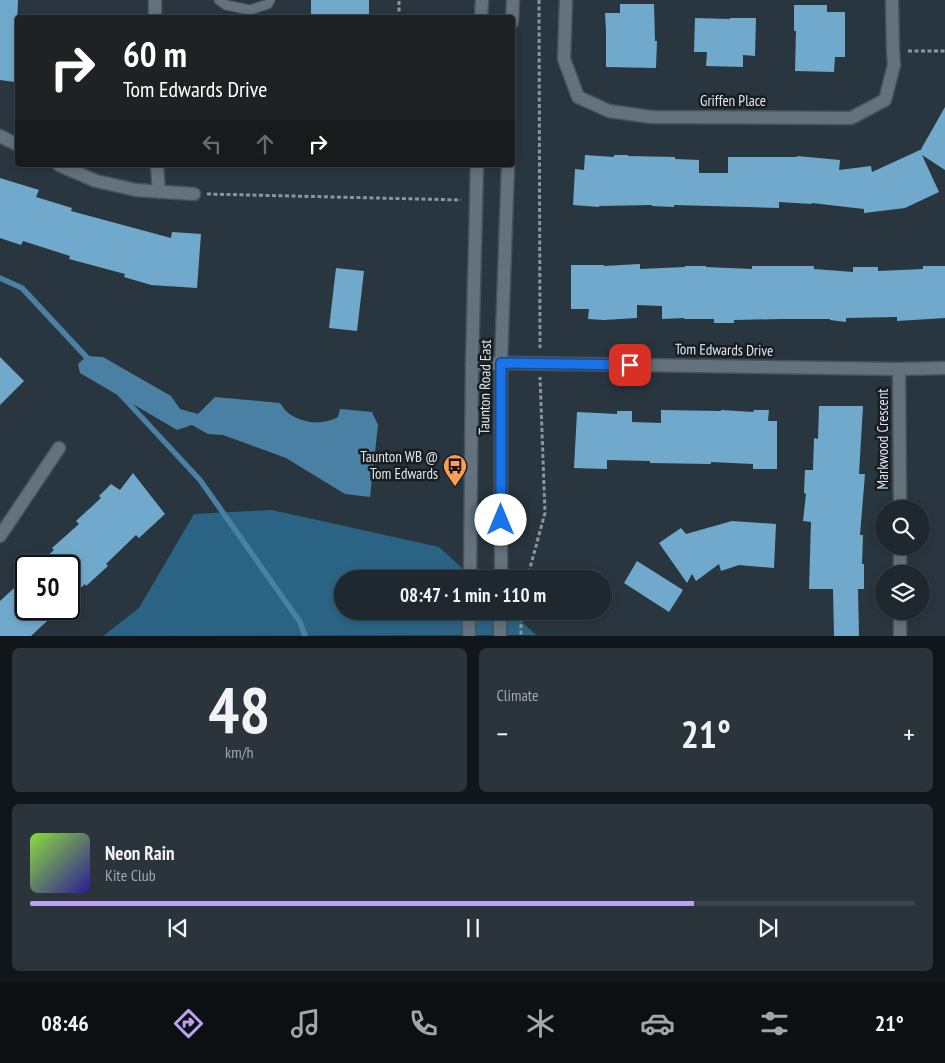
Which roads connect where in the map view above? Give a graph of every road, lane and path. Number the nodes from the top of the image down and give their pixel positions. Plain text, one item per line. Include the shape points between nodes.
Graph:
1 (155, 0) edge
2 (219, 0) edge
3 (270, 0) edge
4 (399, 0) edge
5 (482, 0) edge
6 (513, 0) edge
7 (539, 0) edge
8 (566, 0) edge
9 (892, 0) edge
10 (155, 15) edge
11 (399, 15) edge
12 (481, 15) edge
13 (512, 15) edge
14 (893, 51) junction
15 (945, 51) edge
16 (0, 136) edge
17 (15, 144) edge
18 (64, 167) edge
19 (157, 167) edge
20 (478, 167) edge
21 (508, 167) edge
22 (159, 192) junction
23 (194, 194) joint
24 (476, 200) junction
25 (501, 363) junction
26 (540, 364) junction
27 (472, 365) junction
28 (945, 368) edge
29 (899, 369) junction
30 (59, 448) dead end
31 (900, 500) edge
32 (0, 536) edge
33 (470, 570) edge
34 (500, 570) edge
35 (529, 570) edge
36 (469, 620) edge
37 (500, 620) edge
38 (521, 620) edge
39 (900, 620) edge
40 (469, 636) edge
41 (500, 636) edge
42 (521, 636) edge
43 (900, 636) edge

1 - 10 street
2 - 3 lane via 226,5 250,10 268,4
4 - 11 path
5 - 12 street
6 - 13 street
7 - 26 path
8 - 14 street, Griffen Place via 564,59 578,97 609,110 651,117 851,118 885,100 894,65
9 - 14 street, Griffen Place
14 - 15 path
16 - 17 street
18 - 22 street via 96,181
19 - 22 street
20 - 24 street, Taunton Road East
21 - 25 street, Taunton Road East
22 - 23 street
23 - 24 path
24 - 27 street, Taunton Road East
25 - 26 street, Tom Edwards Drive
25 - 27 street, Tom Edwards Drive
25 - 34 street, Taunton Road East
26 - 29 street, Tom Edwards Drive
26 - 35 path via 545,513
27 - 33 street, Taunton Road East
28 - 29 street, Tom Edwards Drive
29 - 31 street, Markwood Crescent
30 - 32 street
36 - 40 street
37 - 41 street
38 - 42 path
39 - 43 street

